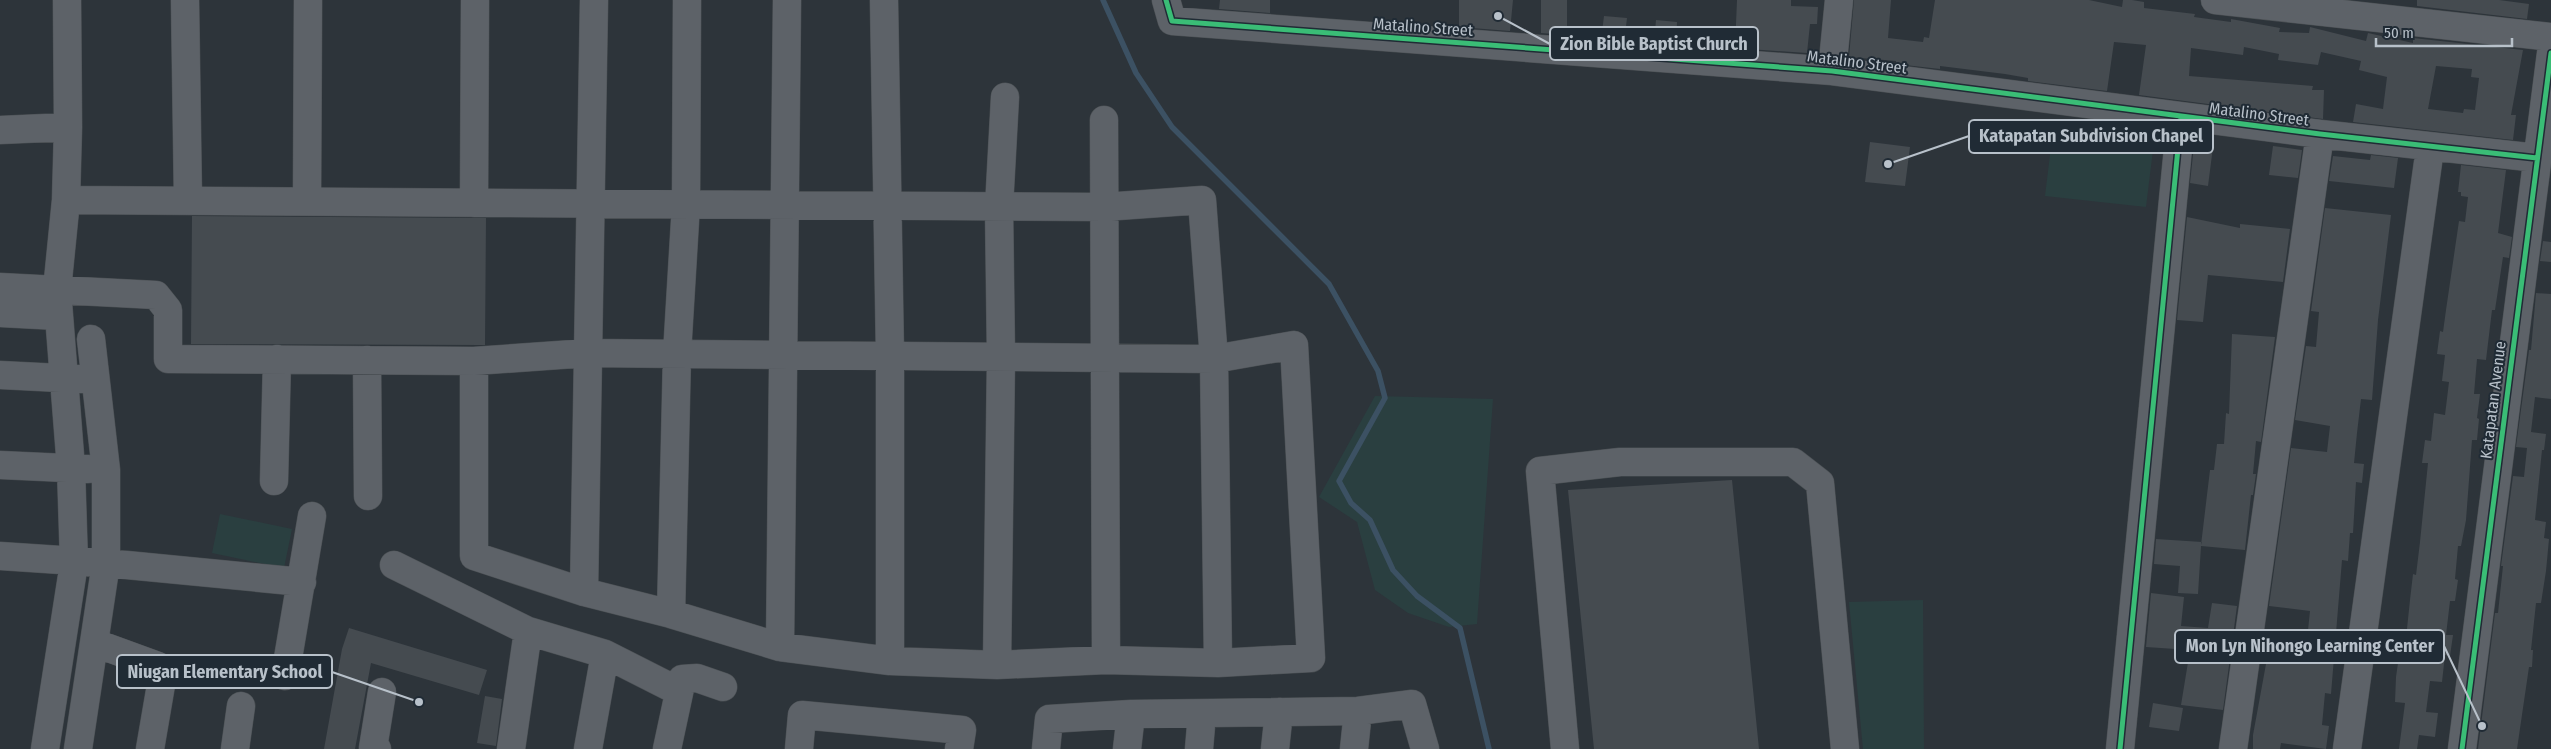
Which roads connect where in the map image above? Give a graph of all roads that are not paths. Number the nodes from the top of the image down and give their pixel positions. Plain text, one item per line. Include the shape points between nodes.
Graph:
1 (67, 0) edge
2 (186, 0) edge
3 (308, 0) edge
4 (475, 0) edge
5 (594, 0) edge
6 (687, 0) edge
7 (787, 0) edge
8 (884, 0) edge
9 (1839, 0) edge
10 (2215, 0) edge
11 (1169, 10) edge
12 (2551, 37) edge
13 (2551, 53) edge
14 (1832, 71) junction
15 (1005, 97) dead end
16 (2181, 117) junction
17 (1104, 120) dead end
18 (68, 127) junction
19 (0, 130) edge
20 (2320, 134) junction
21 (2430, 148) junction
22 (2537, 158) junction
23 (66, 200) junction
24 (188, 201) junction
25 (307, 202) junction
26 (474, 203) junction
27 (591, 204) junction
28 (686, 204) junction
29 (784, 205) junction
30 (888, 206) junction
31 (1000, 207) junction
32 (1104, 207) junction
33 (0, 287) edge
34 (58, 303) junction
35 (0, 313) edge
36 (91, 339) dead end
37 (588, 353) junction
38 (678, 354) junction
39 (783, 355) junction
40 (890, 356) junction
41 (1001, 357) junction
42 (1104, 358) junction
43 (277, 359) junction
44 (1214, 359) junction
45 (367, 360) junction
46 (474, 361) junction
47 (0, 375) edge
48 (64, 377) junction
49 (97, 380) junction
50 (0, 465) edge
51 (71, 468) junction
52 (106, 470) junction
53 (274, 481) dead end
54 (368, 496) dead end
55 (312, 516) dead end
56 (0, 556) edge
57 (74, 563) junction
58 (106, 563) junction
59 (394, 565) dead end
60 (302, 582) junction
61 (584, 592) junction
62 (671, 614) junction
63 (528, 631) junction
64 (95, 642) junction
65 (780, 647) junction
66 (605, 654) junction
67 (1106, 660) junction
68 (890, 661) junction
69 (1218, 663) junction
70 (997, 665) junction
71 (285, 676) dead end
72 (723, 687) dead end
73 (678, 691) junction
74 (382, 692) dead end
75 (241, 706) dead end
76 (1358, 711) junction
77 (1279, 712) junction
78 (1131, 714) junction
79 (1202, 714) junction
80 (45, 749) edge
81 (78, 749) edge
82 (150, 749) edge
83 (234, 749) edge
84 (377, 749) edge
85 (511, 749) edge
86 (588, 749) edge
87 (667, 749) edge
88 (799, 749) edge
89 (959, 749) edge
90 (1046, 749) edge
91 (1127, 749) edge
92 (1199, 749) edge
93 (1275, 749) edge
94 (1354, 749) edge
95 (1425, 749) edge
96 (1565, 749) edge
97 (1845, 749) edge
98 (2120, 749) edge
99 (2234, 749) edge
100 (2347, 749) edge
101 (2462, 749) edge

1 - 18 street
2 - 24 street
3 - 25 street
4 - 26 street
5 - 27 street
6 - 28 street
7 - 29 street
8 - 30 street
9 - 14 street
10 - 12 street
11 - 14 street, Matalino Street
13 - 22 street, Katapatan Avenue
14 - 16 street, Matalino Street
15 - 31 street
16 - 20 street, Matalino Street
16 - 98 street
17 - 32 street
18 - 19 street
18 - 23 street
20 - 21 street, Matalino Street
20 - 99 street
21 - 22 street, Matalino Street
21 - 100 street
22 - 101 street, Katapatan Avenue
23 - 24 street
23 - 34 street
24 - 25 street
25 - 26 street
26 - 27 street
27 - 28 street
27 - 37 street
28 - 29 street
28 - 38 street
29 - 30 street
29 - 39 street
30 - 31 street
30 - 40 street
31 - 32 street
31 - 41 street
32 - 42 street
32 - 44 street via 1202,200
33 - 34 street
34 - 35 street
34 - 43 street via 156,295 168,310 168,359
34 - 48 street
36 - 49 street
37 - 38 street
37 - 46 street
37 - 61 street
38 - 39 street
38 - 62 street
39 - 40 street
39 - 65 street
40 - 41 street
40 - 68 street
41 - 42 street
41 - 70 street
42 - 44 street
42 - 67 street
43 - 45 street
43 - 53 street
44 - 69 street
44 - 69 street via 1294,345 1311,658
45 - 46 street
45 - 54 street
46 - 61 street via 474,556
47 - 48 street
48 - 49 street
48 - 51 street
49 - 52 street
50 - 51 street
51 - 52 street
51 - 57 street
52 - 58 street
55 - 60 street
56 - 57 street
57 - 58 street
57 - 80 street
58 - 60 street
58 - 64 street
59 - 63 street
60 - 71 street
61 - 62 street
62 - 65 street
63 - 66 street
63 - 85 street
64 - 81 street
64 - 82 street via 158,666 162,679
65 - 68 street
66 - 73 street
66 - 86 street
67 - 69 street
67 - 70 street
68 - 70 street
72 - 73 street via 697,678 682,679
73 - 87 street
74 - 84 street via 373,748
75 - 83 street
76 - 77 street
76 - 94 street
76 - 95 street via 1412,704
77 - 79 street
77 - 93 street
78 - 79 street
78 - 90 street via 1049,719
78 - 91 street
79 - 92 street
88 - 89 street via 802,715 962,730
96 - 97 street via 1540,471 1620,462 1745,461 1793,462 1820,483

